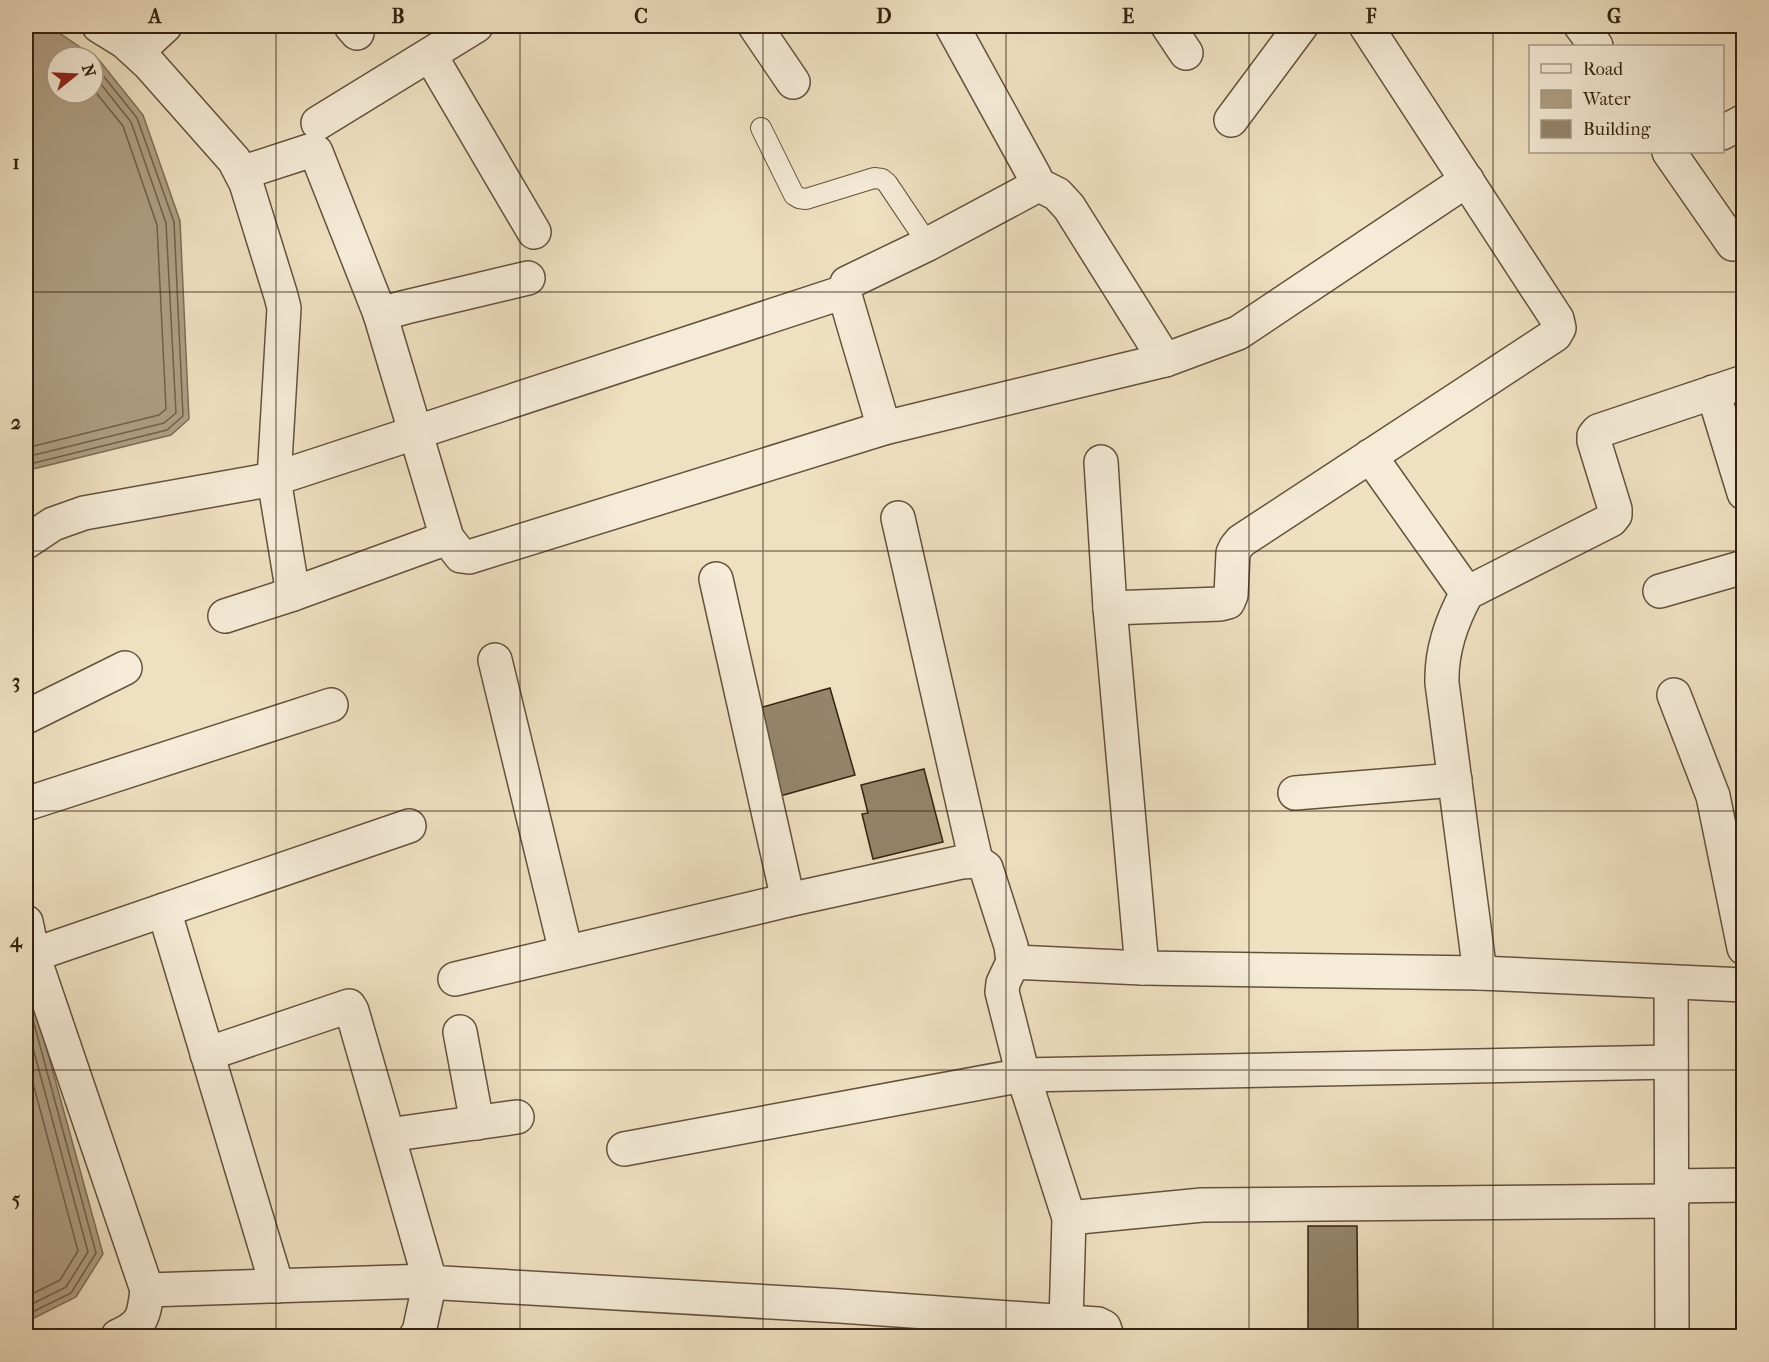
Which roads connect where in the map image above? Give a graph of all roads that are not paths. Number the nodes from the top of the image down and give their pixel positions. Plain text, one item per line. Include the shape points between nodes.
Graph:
1 (99, 26) edge
2 (165, 26) edge
3 (476, 26) edge
4 (755, 26) edge
5 (952, 26) edge
6 (1168, 26) edge
7 (1301, 26) edge
8 (1366, 26) edge
9 (1581, 26) edge
10 (1595, 45) edge
11 (137, 52) junction
12 (1186, 53) dead end
13 (430, 55) junction
14 (793, 82) dead end
15 (1231, 120) dead end
16 (1743, 121) edge
17 (318, 123) dead end
18 (760, 128) dead end
19 (1724, 132) edge
20 (1678, 155) edge
21 (241, 173) junction
22 (1467, 180) junction
23 (1035, 183) junction
24 (534, 232) dead end
25 (928, 244) junction
26 (1733, 244) dead end
27 (528, 278) dead end
28 (844, 292) junction
29 (380, 314) junction
30 (1164, 360) junction
31 (1743, 382) edge
32 (1713, 392) junction
33 (884, 428) junction
34 (417, 433) junction
35 (1370, 456) junction
36 (1101, 462) dead end
37 (274, 479) junction
38 (1743, 493) edge
39 (898, 518) dead end
40 (447, 538) junction
41 (26, 542) edge
42 (1743, 567) edge
43 (716, 579) dead end
44 (1660, 591) dead end
45 (1467, 593) junction
46 (293, 594) junction
47 (1110, 608) junction
48 (225, 616) dead end
49 (495, 660) dead end
50 (125, 668) dead end
51 (1674, 695) dead end
52 (331, 705) dead end
53 (26, 717) edge
54 (1455, 780) junction
55 (1294, 793) dead end
56 (26, 804) edge
57 (409, 826) dead end
58 (976, 861) junction
59 (788, 900) junction
60 (164, 910) junction
61 (26, 922) edge
62 (1743, 948) edge
63 (566, 952) junction
64 (33, 955) junction
65 (1013, 962) junction
66 (1142, 968) junction
67 (1480, 974) junction
68 (455, 979) dead end
69 (1671, 982) junction
70 (1743, 985) edge
71 (460, 1032) dead end
72 (207, 1054) junction
73 (1671, 1062) junction
74 (1023, 1075) junction
75 (517, 1117) dead end
76 (477, 1123) junction
77 (388, 1135) junction
78 (624, 1149) dead end
79 (1743, 1185) edge
80 (1672, 1193) junction
81 (1069, 1218) junction
82 (430, 1281) junction
83 (277, 1286) junction
84 (147, 1290) junction
85 (1066, 1322) junction
86 (118, 1336) edge
87 (416, 1336) edge
88 (1107, 1336) edge
89 (1672, 1336) edge

1 - 11 street
2 - 11 street
3 - 13 street
4 - 14 street
5 - 23 street
6 - 12 street
7 - 15 street
8 - 22 street
9 - 10 street
11 - 21 street via 234,160
13 - 17 street
13 - 24 street
16 - 19 street
18 - 25 lane via 794,195 806,199 874,178 882,179
20 - 26 street
21 - 29 street via 316,152
21 - 37 street via 284,308
22 - 30 street via 1238,333
22 - 35 street via 1557,319 1559,328 1555,335
23 - 25 street via 1029,190
23 - 30 street via 1057,194 1069,207
25 - 28 street via 852,279
27 - 29 street
28 - 33 street
28 - 34 street
29 - 34 street
30 - 33 street
31 - 32 street
32 - 38 street
32 - 45 street via 1598,431 1594,441 1615,509 1611,520
33 - 40 street via 469,557 461,556
34 - 37 street
34 - 40 street
35 - 45 street
35 - 47 street via 1241,541 1233,553 1228,602
36 - 47 street
37 - 41 street via 84,513 53,524
37 - 46 street
39 - 58 street
40 - 46 street
42 - 44 street
43 - 59 street
45 - 54 street via 1441,666
46 - 48 street
47 - 66 street
49 - 63 street
50 - 53 street
51 - 62 street via 1713,796
52 - 56 street
54 - 55 street
54 - 67 street
57 - 60 street
58 - 59 street
58 - 65 street via 986,868
59 - 63 street
60 - 64 street
60 - 72 street
61 - 64 street
63 - 68 street
64 - 84 street
65 - 66 street
65 - 74 street via 1002,992
66 - 67 street
67 - 69 street
69 - 70 street
69 - 73 street
71 - 76 street
72 - 77 street via 349,1006
72 - 83 street
73 - 74 street
73 - 80 street
74 - 78 street
74 - 81 street
75 - 76 street
76 - 77 street
77 - 82 street
79 - 80 street
80 - 81 street via 1202,1205
80 - 89 street
81 - 85 street
82 - 83 street
82 - 85 street
82 - 87 street
83 - 84 street
84 - 86 street via 144,1314 132,1330
85 - 88 street via 1098,1324

